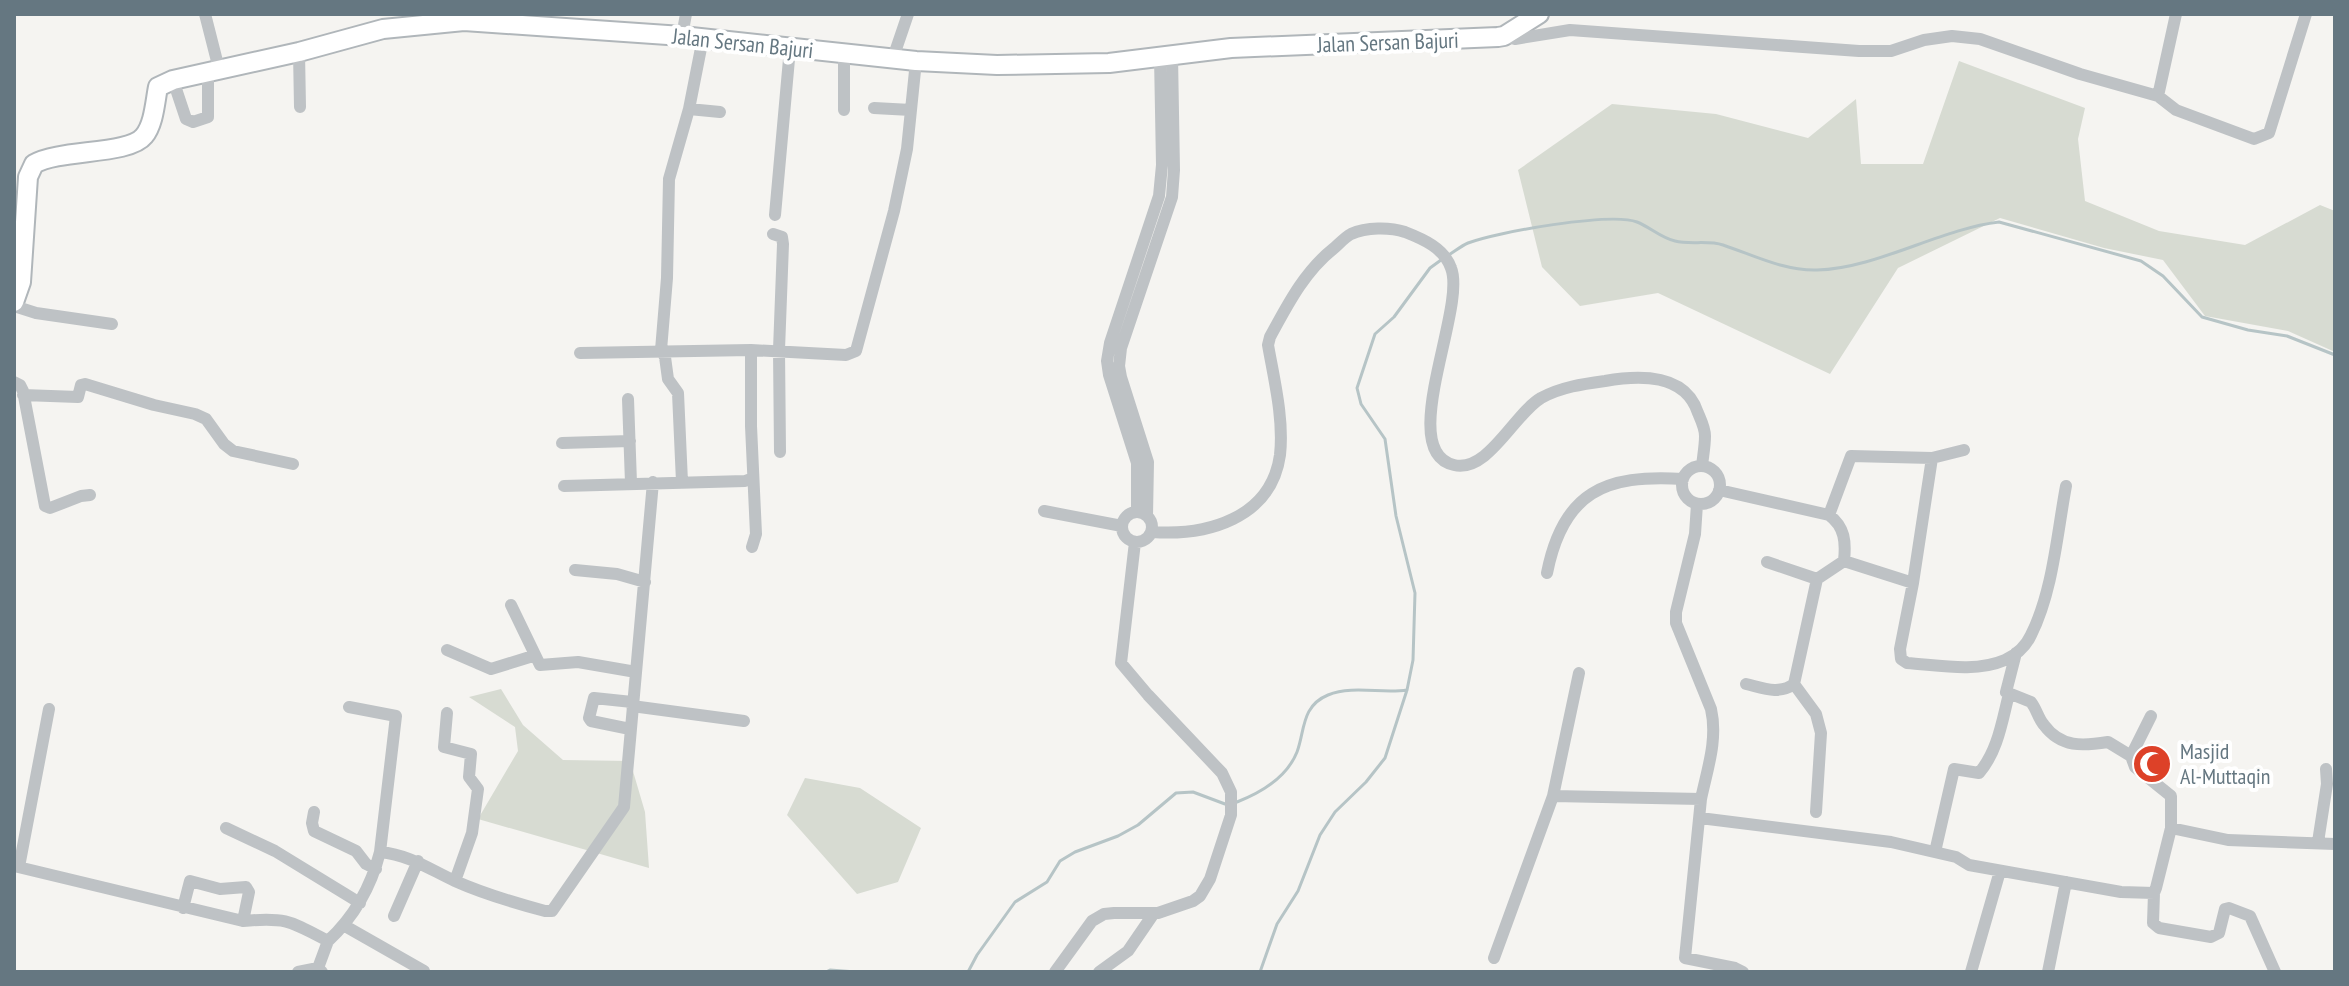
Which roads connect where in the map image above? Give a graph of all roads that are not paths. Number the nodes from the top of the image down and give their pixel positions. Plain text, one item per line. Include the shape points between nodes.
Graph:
1 (205, 14) edge
2 (686, 14) edge
3 (908, 14) edge
4 (1539, 14) edge
5 (2176, 14) edge
6 (2306, 14) edge
7 (413, 19) edge
8 (557, 20) edge
9 (682, 36) junction
10 (1504, 36) junction
11 (703, 38) junction
12 (790, 48) junction
13 (299, 52) junction
14 (844, 54) junction
15 (1166, 56) junction
16 (893, 58) junction
17 (916, 61) junction
18 (214, 70) junction
19 (173, 80) junction
20 (2158, 96) junction
21 (300, 107) dead end
22 (874, 108) dead end
23 (689, 109) junction
24 (844, 110) dead end
25 (911, 110) junction
26 (720, 112) dead end
27 (775, 215) dead end
28 (20, 227) edge
29 (773, 234) dead end
30 (14, 304) edge
31 (112, 324) dead end
32 (661, 350) junction
33 (751, 350) junction
34 (779, 350) junction
35 (580, 353) dead end
36 (14, 382) edge
37 (23, 395) junction
38 (628, 399) dead end
39 (630, 441) junction
40 (562, 443) dead end
41 (1964, 450) dead end
42 (780, 452) dead end
43 (1932, 458) junction
44 (293, 464) dead end
45 (1702, 466) junction
46 (753, 478) junction
47 (1683, 479) junction
48 (653, 482) junction
49 (682, 482) junction
50 (631, 483) junction
51 (564, 486) dead end
52 (2066, 486) dead end
53 (1719, 490) junction
54 (90, 495) dead end
55 (1697, 504) junction
56 (1044, 511) dead end
57 (1142, 514) junction
58 (1829, 515) junction
59 (1122, 526) junction
60 (1152, 532) junction
61 (1135, 542) junction
62 (752, 547) dead end
63 (1844, 561) junction
64 (1767, 562) dead end
65 (575, 570) dead end
66 (1547, 573) dead end
67 (1817, 579) junction
68 (645, 582) junction
69 (1913, 583) junction
70 (511, 605) dead end
71 (447, 650) dead end
72 (2016, 653) junction
73 (533, 656) junction
74 (636, 672) junction
75 (1579, 673) dead end
76 (1746, 684) dead end
77 (1794, 684) junction
78 (2009, 694) junction
79 (632, 704) junction
80 (349, 707) dead end
81 (49, 709) dead end
82 (447, 713) dead end
83 (2151, 716) dead end
84 (744, 721) dead end
85 (630, 729) junction
86 (2131, 756) junction
87 (2326, 769) dead end
88 (1553, 796) junction
89 (1701, 799) junction
90 (314, 812) dead end
91 (1816, 812) dead end
92 (1700, 818) junction
93 (226, 828) dead end
94 (2171, 828) junction
95 (2318, 842) junction
96 (2335, 844) edge
97 (380, 852) junction
98 (1935, 852) junction
99 (418, 861) junction
100 (17, 866) edge
101 (376, 869) junction
102 (2000, 871) junction
103 (455, 881) junction
104 (2066, 882) junction
105 (2154, 893) junction
106 (360, 903) junction
107 (183, 908) junction
108 (1154, 913) junction
109 (394, 916) dead end
110 (243, 921) junction
111 (345, 926) junction
112 (328, 941) junction
113 (1494, 958) dead end
114 (320, 970) edge
115 (424, 971) edge
116 (1737, 971) edge
117 (298, 972) edge
118 (1055, 972) edge
119 (1099, 972) edge
120 (1971, 972) edge
121 (2048, 972) edge
122 (2275, 972) edge

1 - 18 street
2 - 9 street
3 - 16 street
4 - 10 main road, Jalan Sersan Bajuri
5 - 20 street
6 - 20 street via 2265,137 2254,139 2211,125
7 - 8 main road, Jalan Sersan Bajuri
7 - 13 main road, Jalan Sersan Bajuri
8 - 9 main road, Jalan Sersan Bajuri
9 - 11 main road, Jalan Sersan Bajuri
10 - 15 main road, Jalan Sersan Bajuri via 1231,48
10 - 20 street via 1570,30 1891,51 1952,36 1980,39
11 - 12 main road, Jalan Sersan Bajuri
11 - 23 street
12 - 14 main road, Jalan Sersan Bajuri
12 - 27 street
13 - 18 main road, Jalan Sersan Bajuri
13 - 21 street
14 - 16 main road, Jalan Sersan Bajuri
14 - 24 street
15 - 17 main road, Jalan Sersan Bajuri via 1036,65
15 - 57 street via 1159,196 1130,303 1110,343 1107,367 1137,463
16 - 17 main road, Jalan Sersan Bajuri
17 - 25 street
18 - 19 main road, Jalan Sersan Bajuri
18 - 19 street via 208,117 200,121 186,119
19 - 28 main road via 158,87 149,125 139,140 34,164
22 - 25 street
23 - 26 street
23 - 32 street via 669,179
25 - 34 street via 894,211 858,349 846,355
28 - 30 main road via 21,282
29 - 34 street via 782,237 783,244
30 - 31 street via 36,313
32 - 33 street
32 - 35 street
32 - 49 street via 668,379 678,393
33 - 34 street
33 - 46 street
34 - 42 street
36 - 37 street
37 - 44 street via 78,397 85,384 195,414 206,419 233,451
37 - 54 street via 45,506
38 - 39 street
39 - 40 street
39 - 50 street
41 - 43 street
43 - 58 street via 1851,456
43 - 69 street
45 - 47 street via 1690,469
45 - 53 street via 1718,477
45 - 60 street via 1705,433 1687,392 1664,379 1630,377 1542,397 1482,460 1463,467 1446,463 1430,438 1435,382 1455,286 1451,267 1443,253 1423,239 1391,228 1351,234 1327,254 1293,294 1270,337 1280,451 1277,470 1259,499 1223,525
46 - 49 street
46 - 62 street
47 - 55 street via 1684,495
47 - 66 street via 1642,477 1596,490 1560,530
48 - 49 street
48 - 50 street
48 - 68 street
50 - 51 street
52 - 72 street via 2045,593 2031,636
53 - 55 street via 1711,502
53 - 58 street
55 - 89 street via 1676,623 1714,724
56 - 59 street
57 - 59 street via 1128,516
57 - 60 street
58 - 63 street via 1842,528
59 - 61 street
60 - 61 street
61 - 108 street via 1121,663 1222,773 1232,800 1227,831 1200,896
63 - 67 street
63 - 69 street
64 - 67 street
65 - 68 street
67 - 77 street
68 - 74 street
69 - 72 street via 1901,659 1967,667
70 - 73 street
71 - 73 street via 491,669
72 - 78 street via 2005,688
73 - 74 street via 541,666 578,662
74 - 79 street
75 - 88 street
76 - 77 street via 1776,691
77 - 91 street via 1817,717 1821,733
78 - 86 street via 2031,702 2055,738 2079,746 2108,742
78 - 98 street via 1992,756 1983,769 1954,769
79 - 84 street
79 - 85 street
79 - 85 street via 594,698 589,718
80 - 97 street via 396,716
81 - 100 street
82 - 103 street via 444,747 471,754 469,777 478,792 472,833
83 - 86 street
85 - 103 street via 624,807 552,911
86 - 94 street via 2135,767 2171,796
87 - 95 street
88 - 89 street
88 - 113 street
89 - 92 street
90 - 101 street via 314,831 356,851
92 - 98 street via 1832,833
92 - 116 street via 1685,958
93 - 106 street
94 - 95 street via 2228,840
94 - 105 street
95 - 96 street
97 - 99 street
97 - 101 street
98 - 102 street
99 - 103 street
99 - 109 street
100 - 107 street
101 - 106 street
102 - 104 street
102 - 120 street
104 - 105 street
104 - 121 street
105 - 122 street via 2153,923 2159,928 2211,937 2219,933 2225,909 2250,916
106 - 111 street
107 - 110 street
107 - 110 street via 190,881 220,889 246,887
108 - 118 street via 1098,917
108 - 119 street via 1128,951
110 - 112 street via 289,921
111 - 112 street
111 - 115 street
112 - 114 street
114 - 117 street

